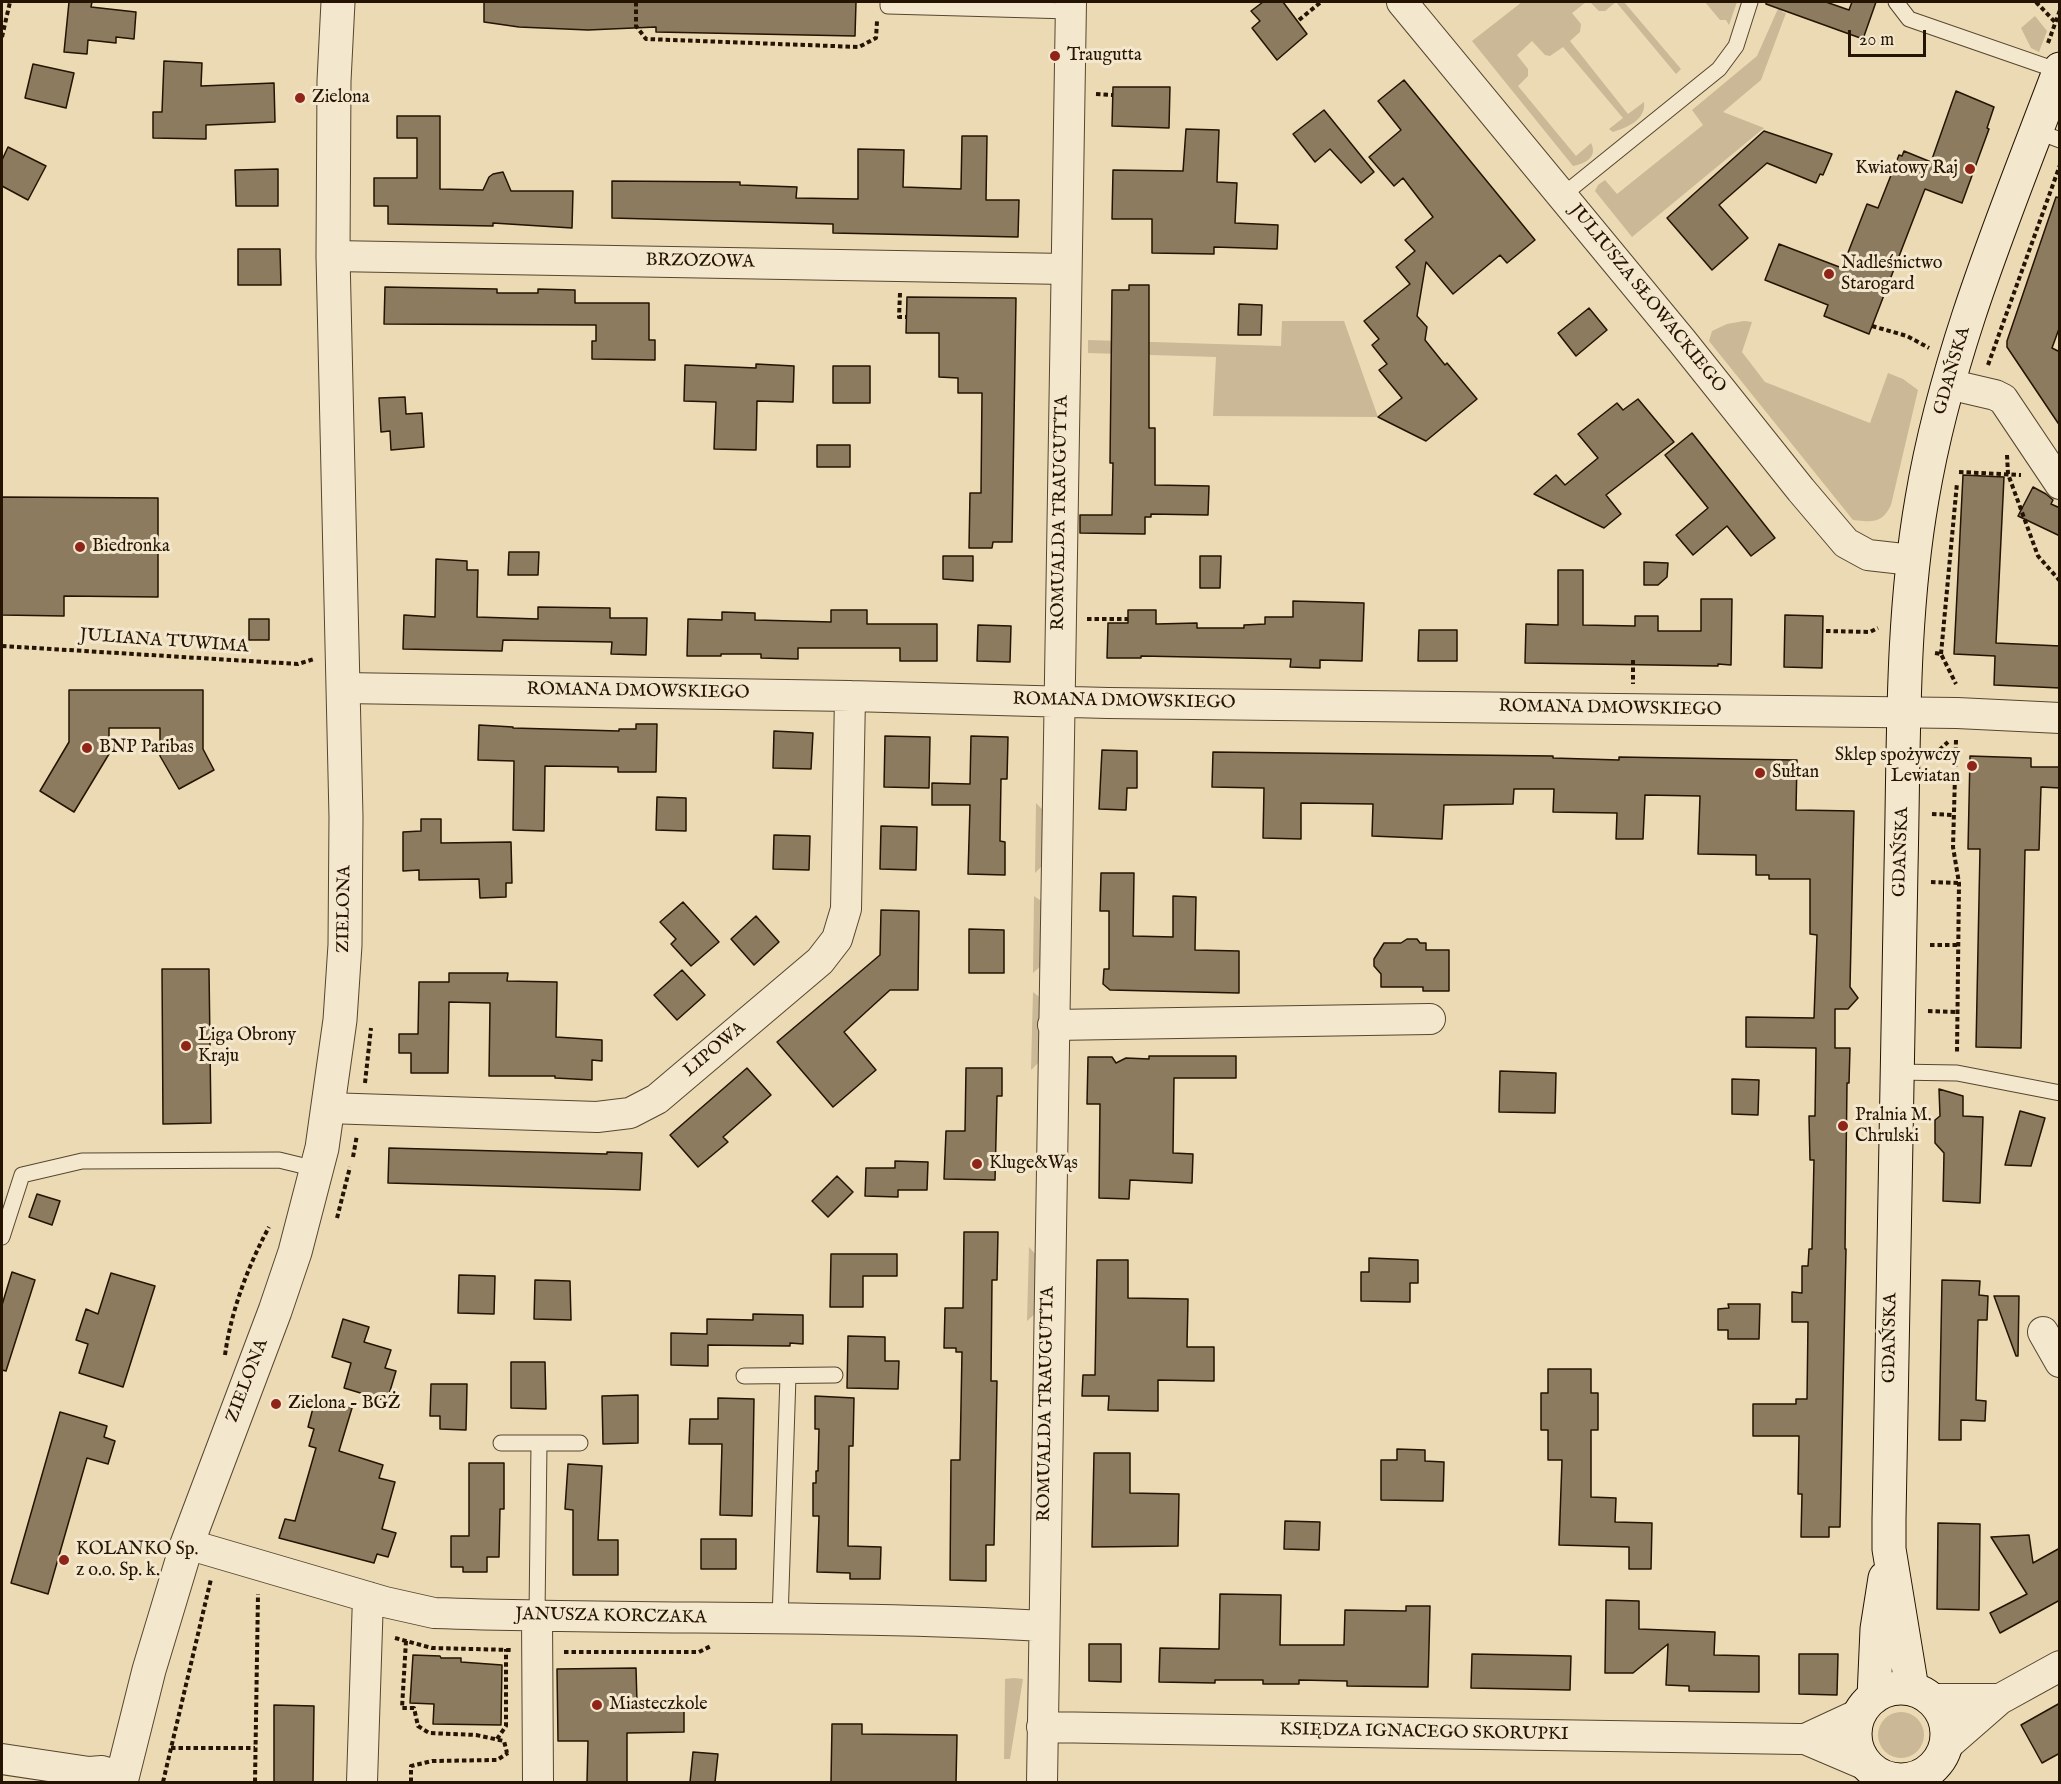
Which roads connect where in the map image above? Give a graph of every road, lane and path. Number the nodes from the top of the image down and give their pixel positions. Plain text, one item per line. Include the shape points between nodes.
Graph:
1 (10, 2) edge
2 (338, 2) edge
3 (636, 2) edge
4 (1321, 2) edge
5 (1402, 2) edge
6 (1750, 2) edge
7 (1896, 2) edge
8 (2036, 2) edge
9 (888, 4) edge
10 (992, 6) edge
11 (1070, 6) edge
12 (1299, 20) dead end
13 (2055, 22) dead end
14 (2, 37) edge
15 (2059, 70) edge
16 (1092, 94) dead end
17 (1113, 95) dead end
18 (2048, 136) edge
19 (1563, 195) junction
20 (344, 256) junction
21 (1066, 269) junction
22 (900, 287) dead end
23 (907, 317) dead end
24 (1872, 326) dead end
25 (1933, 350) dead end
26 (1948, 384) junction
27 (2006, 445) dead end
28 (1959, 472) dead end
29 (2008, 474) junction
30 (2057, 481) edge
31 (1912, 560) junction
32 (2060, 581) edge
33 (1084, 619) dead end
34 (1128, 620) dead end
35 (1878, 627) dead end
36 (1826, 632) dead end
37 (2, 646) edge
38 (324, 656) dead end
39 (1633, 660) dead end
40 (1633, 684) dead end
41 (343, 688) junction
42 (850, 696) junction
43 (1058, 701) junction
44 (1905, 713) junction
45 (2060, 718) edge
46 (1956, 736) dead end
47 (1932, 814) dead end
48 (1954, 815) junction
49 (1931, 882) dead end
50 (1959, 883) junction
51 (1930, 945) dead end
52 (1958, 945) junction
53 (1928, 1011) dead end
54 (1957, 1012) junction
55 (1430, 1019) dead end
56 (1053, 1025) junction
57 (1896, 1072) junction
58 (1957, 1073) junction
59 (2060, 1093) edge
60 (327, 1108) junction
61 (316, 1169) junction
62 (269, 1226) dead end
63 (2, 1238) edge
64 (2043, 1332) dead end
65 (225, 1359) dead end
66 (2060, 1362) edge
67 (744, 1376) dead end
68 (788, 1376) junction
69 (835, 1376) dead end
70 (501, 1443) dead end
71 (539, 1443) junction
72 (580, 1443) dead end
73 (187, 1544) junction
74 (1889, 1549) junction
75 (258, 1587) dead end
76 (368, 1597) junction
77 (537, 1616) junction
78 (780, 1620) junction
79 (1044, 1626) junction
80 (406, 1641) dead end
81 (506, 1650) dead end
82 (2060, 1666) edge
83 (1921, 1694) junction
84 (2000, 1699) junction
85 (1866, 1706) junction
86 (1042, 1726) junction
87 (497, 1739) junction
88 (1805, 1739) junction
89 (171, 1748) dead end
90 (255, 1748) junction
91 (1945, 1748) junction
92 (536, 1752) junction
93 (507, 1753) junction
94 (2, 1759) edge
95 (1873, 1774) edge
96 (121, 1780) edge
97 (1912, 1781) edge
98 (255, 1782) edge
99 (362, 1782) edge
100 (411, 1782) edge
101 (538, 1782) edge
102 (1042, 1782) edge

1 - 14 path
2 - 20 main road, ZIELONA via 334,81
3 - 9 path via 636,26 646,39 859,46 876,38 878,11
4 - 12 path
5 - 19 street, JULIUSZA SŁOWACKIEGO
6 - 19 lane via 1736,46 1719,69
7 - 15 lane via 1909,19
8 - 13 path
9 - 10 lane
10 - 11 lane
11 - 21 street, ROMUALDA TRAUGUTTA
15 - 18 main road, GDAŃSKA
16 - 17 path
18 - 26 main road, GDAŃSKA via 1977,291
19 - 31 street, JULIUSZA SŁOWACKIEGO via 1846,543 1868,555
20 - 21 street, BRZOZOWA
20 - 41 main road, ZIELONA
21 - 43 street, ROMUALDA TRAUGUTTA
22 - 23 path via 899,317
24 - 25 path via 1907,336
26 - 30 street via 2003,399
26 - 31 main road, GDAŃSKA via 1922,495
27 - 29 path
28 - 29 path
29 - 30 path
29 - 32 path via 2038,556
31 - 44 main road, GDAŃSKA
33 - 34 path
35 - 36 path via 1870,632
37 - 38 path, JULIANA TUWIMA via 298,664
39 - 40 path
41 - 42 street, ROMANA DMOWSKIEGO
41 - 60 main road, ZIELONA via 345,945 340,1020
42 - 43 street, ROMANA DMOWSKIEGO
42 - 60 street, LIPOWA via 846,909 837,939 820,961 657,1099 630,1113 597,1116
43 - 44 street, ROMANA DMOWSKIEGO
43 - 56 street, ROMUALDA TRAUGUTTA
44 - 45 street, ROMANA DMOWSKIEGO
44 - 57 main road, GDAŃSKA
46 - 48 path
47 - 48 path
48 - 50 path via 1953,848
49 - 50 path
50 - 52 path
51 - 52 path
52 - 54 path
53 - 54 path
54 - 58 path
55 - 56 street
56 - 79 street, ROMUALDA TRAUGUTTA
57 - 58 lane
57 - 74 main road, GDAŃSKA
58 - 59 lane
60 - 61 main road, ZIELONA
61 - 63 lane via 279,1160 82,1161 22,1175
61 - 73 main road, ZIELONA via 275,1311
62 - 65 path via 229,1327
64 - 66 street
67 - 68 lane
68 - 69 lane
68 - 78 lane
70 - 71 lane
71 - 72 lane
71 - 77 lane
73 - 76 street, JANUSZA KORCZAKA
73 - 96 main road, ZIELONA
74 - 83 main road, GDAŃSKA
74 - 85 main road, GDAŃSKA
75 - 90 path
76 - 77 street, JANUSZA KORCZAKA via 434,1613
76 - 99 street
77 - 78 street, JANUSZA KORCZAKA
77 - 92 street
78 - 79 street, JANUSZA KORCZAKA
79 - 86 street, ROMUALDA TRAUGUTTA
80 - 87 path via 402,1708 414,1708 418,1726 429,1733
81 - 87 path via 506,1726
82 - 84 street
83 - 84 street
83 - 85 main road via 1892,1689
83 - 91 main road via 1939,1709 1945,1721
84 - 91 street
85 - 88 street, KSIĘDZA IGNACEGO SKORUPKI
85 - 95 main road via 1855,1727 1855,1741
86 - 88 street, KSIĘDZA IGNACEGO SKORUPKI
86 - 102 street, ROMUALDA TRAUGUTTA
87 - 93 path via 504,1741
88 - 95 street, KSIĘDZA IGNACEGO SKORUPKI
89 - 90 path
90 - 98 path
91 - 97 main road via 1927,1773
92 - 93 path
92 - 101 street
93 - 100 path via 497,1760 432,1761 411,1766
94 - 96 street via 102,1771
95 - 97 main road

